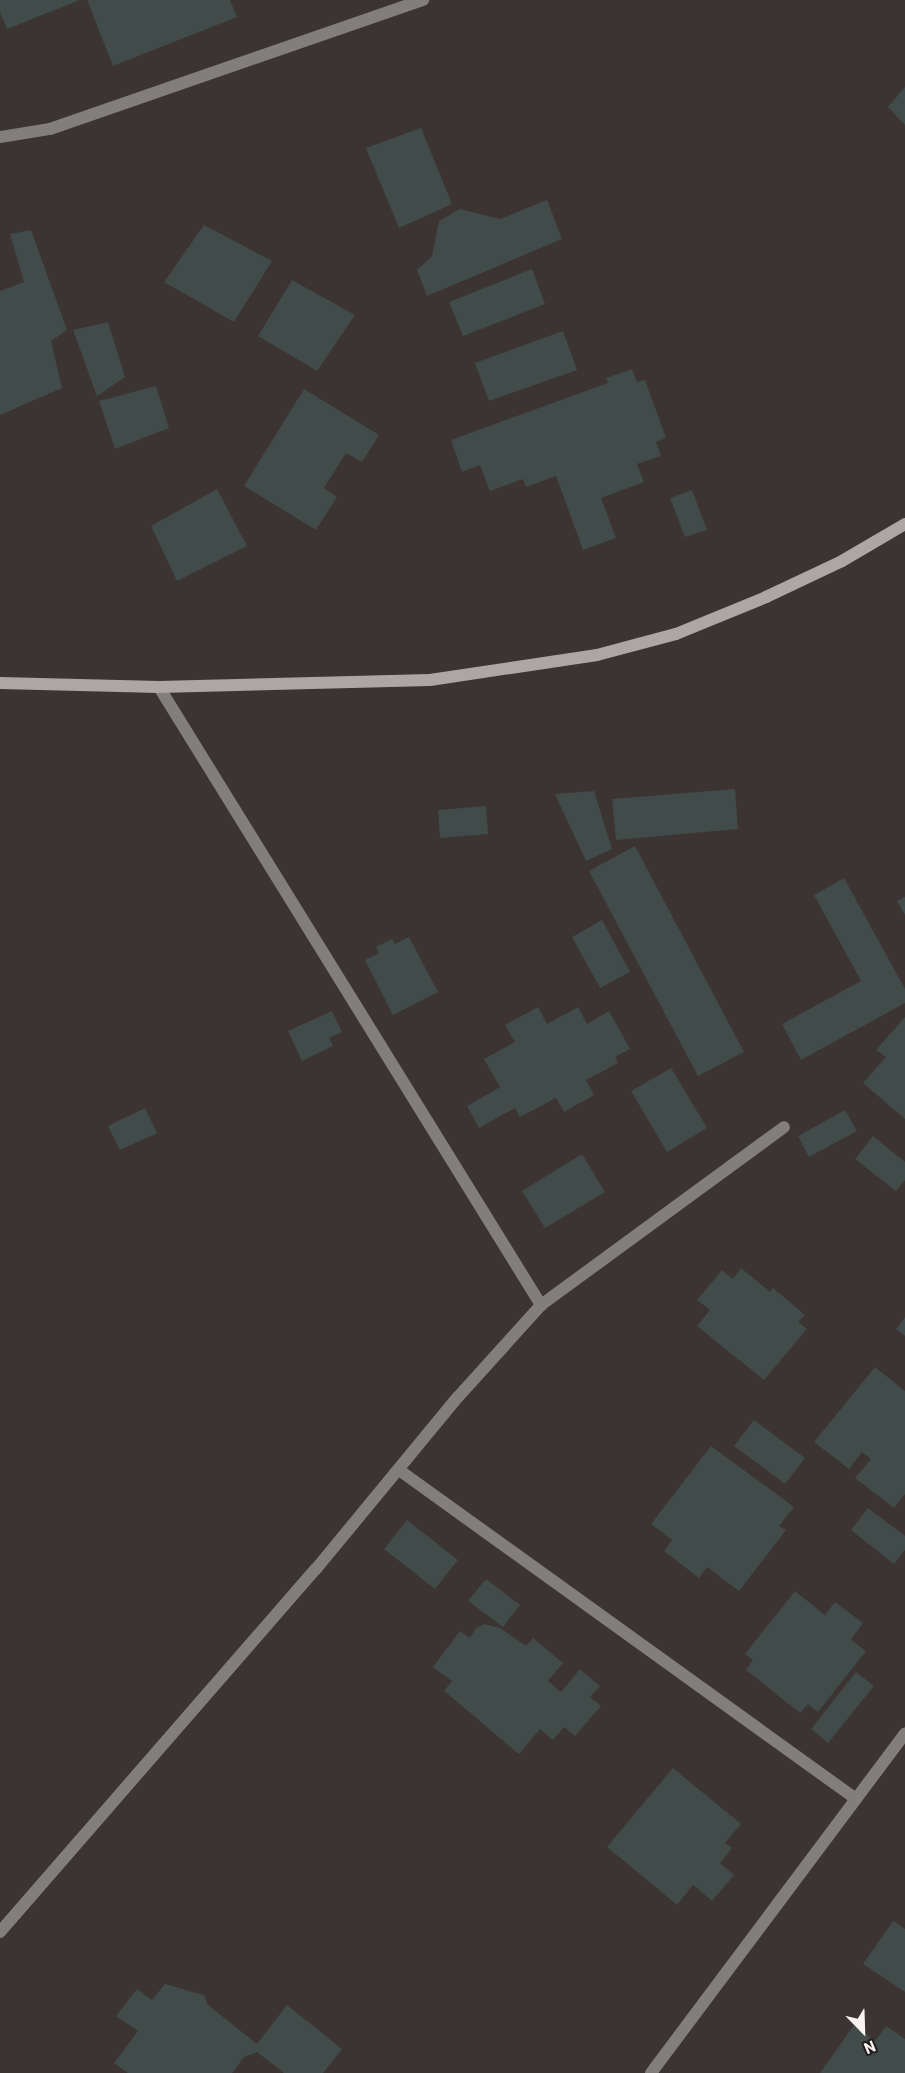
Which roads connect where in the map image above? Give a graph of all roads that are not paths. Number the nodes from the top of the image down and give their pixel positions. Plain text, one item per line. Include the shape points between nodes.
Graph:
1 (423, 0) edge
2 (0, 137) edge
3 (905, 524) edge
4 (0, 683) edge
5 (159, 687) junction
6 (784, 1127) dead end
7 (541, 1305) junction
8 (399, 1470) junction
9 (905, 1734) edge
10 (856, 1799) junction
11 (0, 1932) edge
12 (651, 2073) edge

1 - 2 street via 50,129
3 - 5 main road via 842,561 755,602 676,634 597,655 429,680
4 - 5 main road
5 - 7 street
6 - 7 street
7 - 8 street
8 - 10 street
8 - 11 street
9 - 10 street
10 - 12 street

